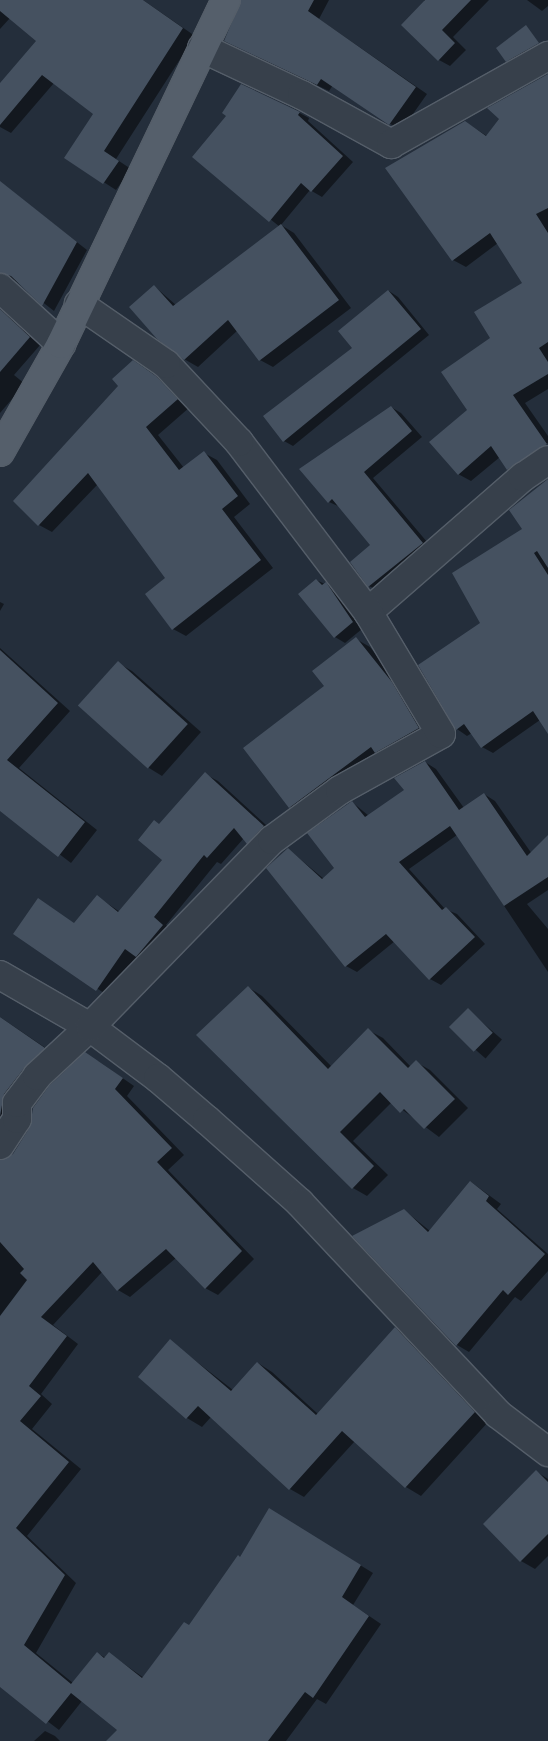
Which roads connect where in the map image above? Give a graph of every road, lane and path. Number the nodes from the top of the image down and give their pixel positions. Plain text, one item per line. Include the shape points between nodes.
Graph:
1 (226, 0) edge
2 (202, 48) junction
3 (548, 56) edge
4 (0, 288) edge
5 (78, 304) junction
6 (61, 344) junction
7 (0, 452) edge
8 (548, 460) edge
9 (368, 612) junction
10 (0, 975) edge
11 (90, 1027) junction
12 (0, 1145) edge
13 (548, 1452) edge

1 - 2 main road
2 - 3 street via 302,95 391,144
2 - 5 main road
4 - 6 street
5 - 6 main road
5 - 9 street via 166,364 239,442
6 - 7 main road
8 - 9 street via 523,477
9 - 11 street via 441,734 340,790 272,840
10 - 11 street
11 - 12 street via 37,1076 17,1103 17,1119
11 - 13 street via 158,1078 300,1203 498,1414

